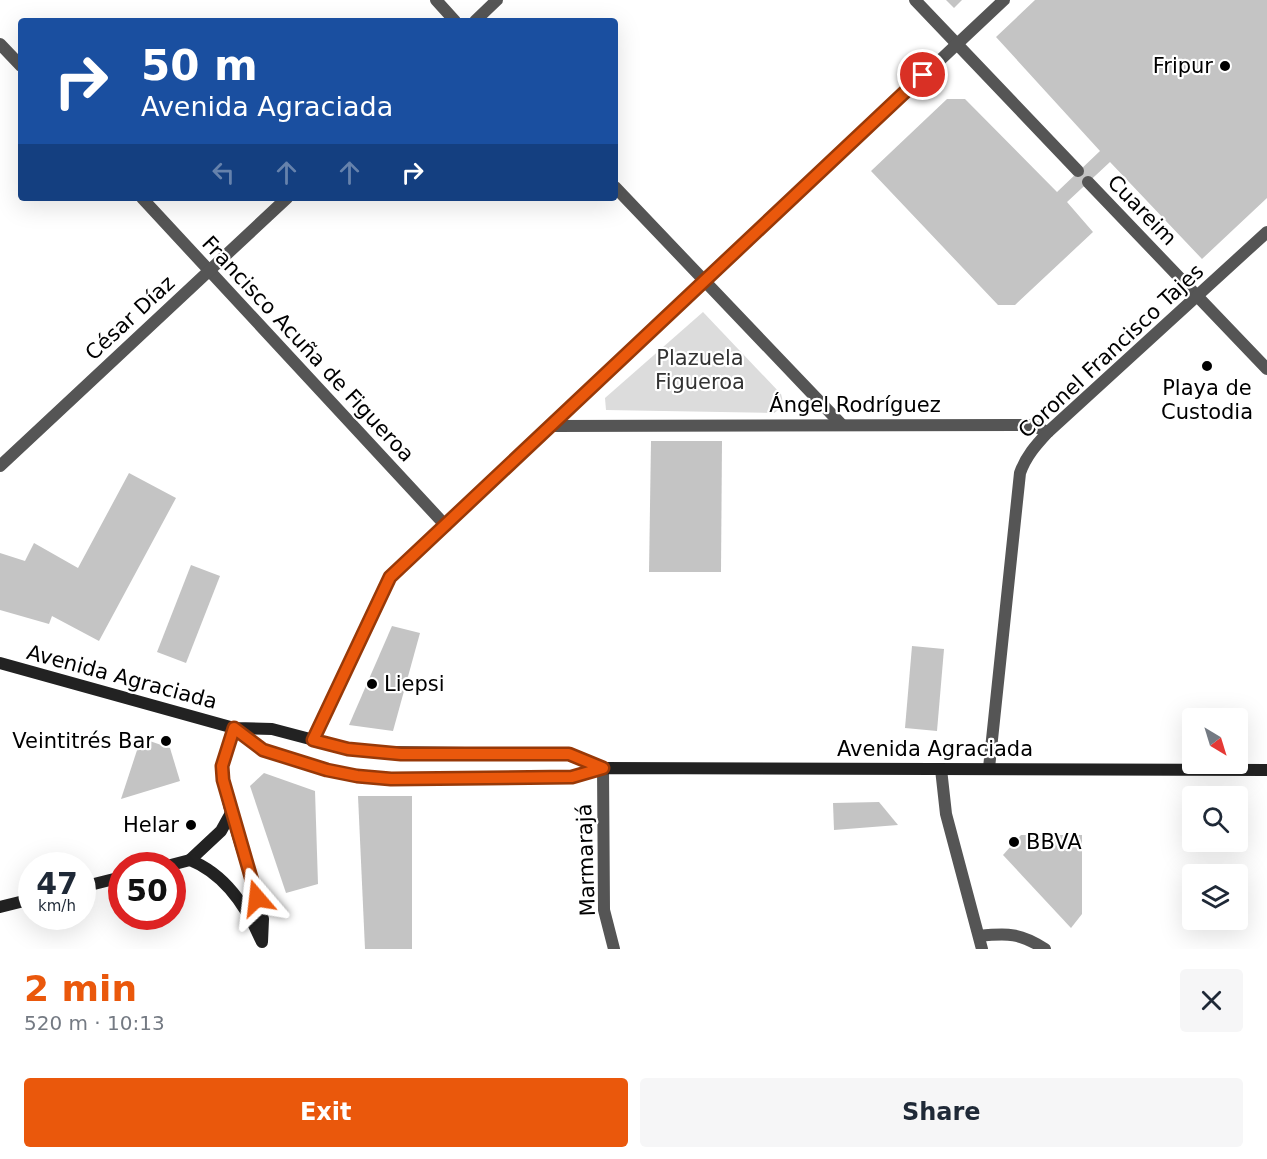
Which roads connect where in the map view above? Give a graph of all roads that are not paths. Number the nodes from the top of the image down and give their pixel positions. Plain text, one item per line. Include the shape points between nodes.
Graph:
1 (436, 0) edge
2 (497, 0) edge
3 (915, 0) edge
4 (1004, 0) edge
5 (452, 18) edge
6 (477, 18) edge
7 (0, 44) edge
8 (956, 44) junction
9 (18, 63) edge
10 (1078, 171) dead end
11 (1088, 182) dead end
12 (618, 191) edge
13 (145, 201) edge
14 (284, 201) edge
15 (1267, 232) edge
16 (210, 271) junction
17 (705, 281) junction
18 (1198, 295) junction
19 (1267, 369) edge
20 (842, 425) junction
21 (552, 426) junction
22 (1048, 432) junction
23 (0, 466) edge
24 (446, 526) junction
25 (0, 663) edge
26 (234, 728) junction
27 (313, 740) junction
28 (603, 768) junction
29 (989, 768) junction
30 (941, 769) junction
31 (1267, 770) edge
32 (231, 813) junction
33 (190, 860) junction
34 (186, 861) edge
35 (18, 902) edge
36 (0, 907) edge
37 (979, 936) junction
38 (263, 945) edge
39 (614, 949) edge
40 (982, 949) edge
41 (1045, 949) edge

1 - 5 street
2 - 6 street
3 - 8 street, Cuareim
4 - 8 street
7 - 9 street
8 - 10 street, Cuareim
8 - 17 street
11 - 18 street, Cuareim
12 - 17 street
13 - 16 street, Francisco Acuña de Figueroa
14 - 16 street, César Díaz
15 - 18 street, Coronel Francisco Tajes
16 - 23 street, César Díaz
16 - 24 street, Francisco Acuña de Figueroa
17 - 20 street
17 - 21 street
18 - 19 street, Cuareim
18 - 22 street, Coronel Francisco Tajes
20 - 21 street, Ángel Rodríguez
20 - 22 street, Ángel Rodríguez via 1031,425
21 - 24 street
22 - 29 street, Coronel Francisco Tajes via 1032,449 1020,473
24 - 27 street via 390,577
25 - 26 main road, Avenida Agraciada
26 - 27 main road, Avenida Agraciada via 272,729
26 - 28 main road, Avenida Agraciada via 263,750 357,776 572,777
26 - 32 main road via 222,766
27 - 28 main road, Avenida Agraciada via 348,749 401,754 569,754
28 - 30 main road, Avenida Agraciada
28 - 39 street, Marmarajá via 604,910
29 - 30 main road, Avenida Agraciada
29 - 31 main road, Avenida Agraciada
30 - 37 street via 946,814
32 - 33 main road via 221,831
32 - 38 main road via 263,919
33 - 34 main road
33 - 38 main road via 213,871 241,902
35 - 36 main road
37 - 40 street
37 - 41 street via 1006,933 1028,938

